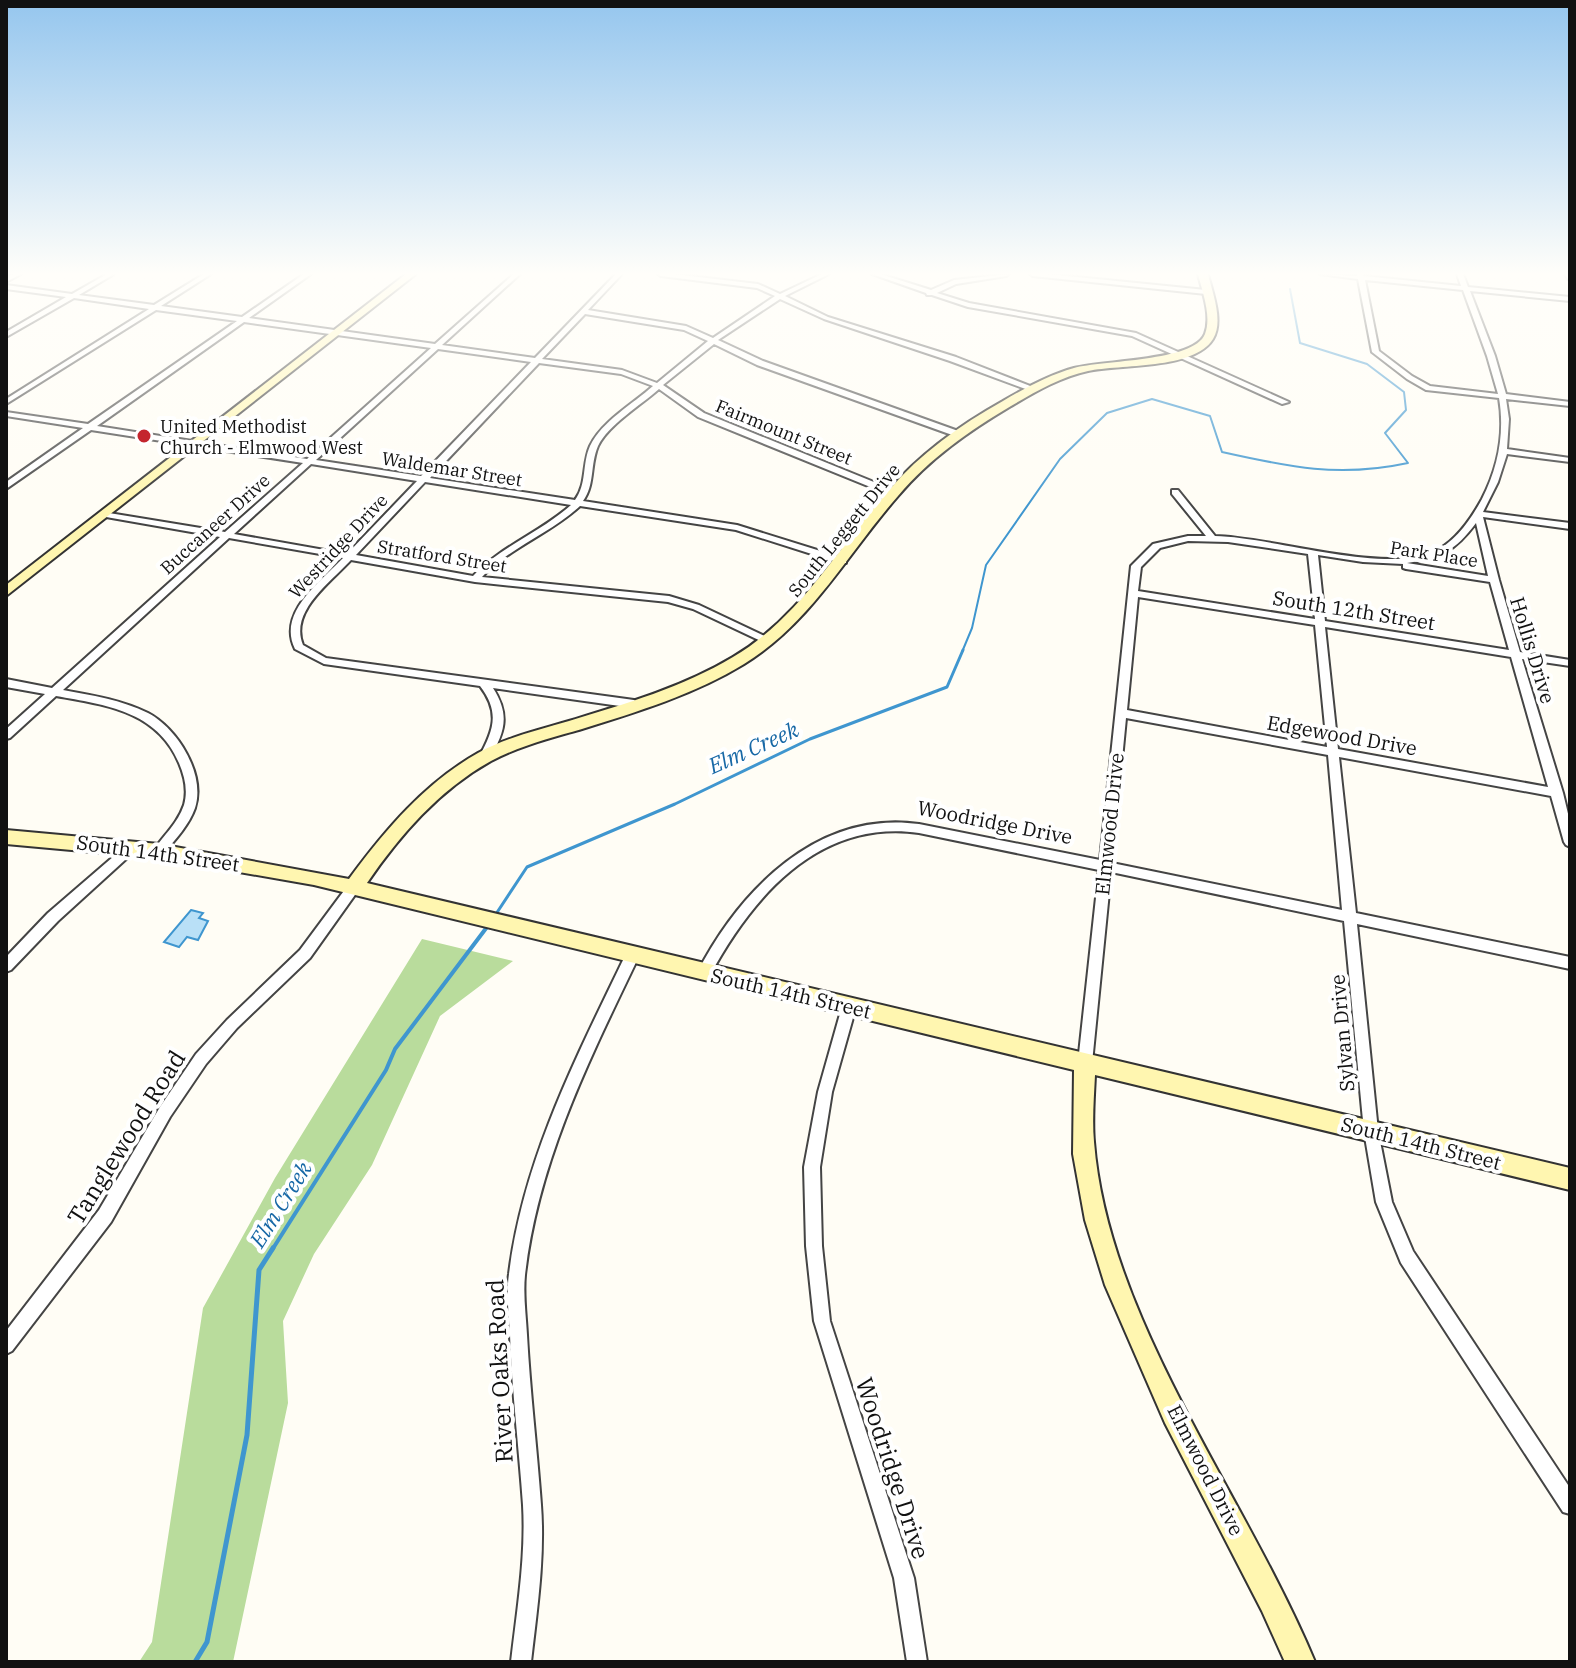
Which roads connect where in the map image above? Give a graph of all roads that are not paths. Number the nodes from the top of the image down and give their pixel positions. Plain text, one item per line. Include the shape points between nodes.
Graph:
1 (85, 352) edge
2 (197, 352) edge
3 (310, 352) edge
4 (429, 352) edge
5 (480, 352) edge
6 (542, 352) edge
7 (699, 352) edge
8 (737, 352) edge
9 (932, 352) edge
10 (1180, 352) edge
11 (1187, 352) edge
12 (1376, 352) edge
13 (1487, 352) edge
14 (1183, 353) junction
15 (535, 359) junction
16 (659, 386) junction
17 (1034, 389) junction
18 (1502, 396) junction
19 (6, 402) edge
20 (1285, 402) dead end
21 (1570, 404) edge
22 (6, 414) edge
23 (90, 427) junction
24 (958, 434) junction
25 (194, 444) junction
26 (1504, 451) junction
27 (1570, 460) edge
28 (308, 462) junction
29 (421, 480) junction
30 (6, 486) edge
31 (1175, 492) dead end
32 (893, 493) junction
33 (576, 506) junction
34 (106, 514) junction
35 (1478, 514) junction
36 (1570, 526) edge
37 (226, 536) junction
38 (1212, 538) junction
39 (1313, 553) junction
40 (349, 558) junction
41 (843, 561) junction
42 (1369, 561) junction
43 (475, 579) junction
44 (1494, 580) junction
45 (6, 592) edge
46 (1132, 593) junction
47 (1320, 623) junction
48 (767, 641) junction
49 (1516, 654) junction
50 (1570, 663) edge
51 (6, 683) edge
52 (483, 683) junction
53 (52, 693) junction
54 (634, 704) junction
55 (1121, 713) junction
56 (6, 735) edge
57 (1333, 752) junction
58 (485, 757) junction
59 (1557, 793) junction
60 (6, 837) edge
61 (1570, 842) edge
62 (132, 847) junction
63 (159, 851) junction
64 (1105, 866) junction
65 (353, 888) junction
66 (1351, 917) junction
67 (632, 956) junction
68 (1570, 963) edge
69 (6, 966) edge
70 (704, 973) junction
71 (849, 1007) junction
72 (1085, 1063) junction
73 (1371, 1131) junction
74 (1570, 1179) edge
75 (6, 1345) edge
76 (1570, 1505) edge
77 (521, 1662) edge
78 (917, 1662) edge
79 (1300, 1662) edge

1 - 19 street
2 - 23 street
3 - 25 street
4 - 28 street, Buccaneer Drive
5 - 15 street, Fairmount Street
6 - 15 street, Westridge Drive
7 - 16 street
8 - 24 street
9 - 17 street
10 - 14 street
11 - 14 street
12 - 18 street via 1418,384
13 - 18 street, Elmwood Drive
14 - 17 street, South Leggett Drive via 1087,368
14 - 20 street
15 - 16 street, Fairmount Street via 622,372
15 - 29 street, Westridge Drive
16 - 32 street, Fairmount Street via 701,415
16 - 33 street via 596,442 587,488
17 - 24 street, South Leggett Drive
18 - 21 street
18 - 26 street, Elmwood Drive
22 - 23 street, Waldemar Street
23 - 25 street, Waldemar Street
23 - 30 street
24 - 32 street, South Leggett Drive
25 - 28 street, Waldemar Street
25 - 34 street
26 - 27 street
26 - 35 street, Elmwood Drive
28 - 29 street, Waldemar Street
28 - 37 street, Buccaneer Drive
29 - 33 street, Waldemar Street
29 - 40 street, Westridge Drive
31 - 38 street
32 - 41 street, South Leggett Drive
33 - 41 street, Waldemar Street via 746,530
33 - 43 street via 518,542
34 - 37 street, Stratford Street
34 - 45 street
35 - 36 street
35 - 42 street, Elmwood Drive via 1457,540 1435,555
35 - 44 street, Hollis Drive
37 - 40 street, Stratford Street
37 - 53 street, Buccaneer Drive
38 - 39 street, Elmwood Drive
38 - 46 street, Elmwood Drive via 1173,539 1146,552 1136,566
39 - 42 street, Elmwood Drive
39 - 47 street, Sylvan Drive
40 - 43 street, Stratford Street
40 - 52 street, Westridge Drive via 301,608 293,629 306,653 324,661
41 - 48 street, South Leggett Drive via 809,605
42 - 44 street, Park Place
43 - 48 street, Stratford Street via 669,599
44 - 49 street, Hollis Drive
46 - 47 street, South 12th Street
46 - 55 street, Elmwood Drive
47 - 49 street, South 12th Street
47 - 57 street, Sylvan Drive
48 - 54 street, South Leggett Drive via 707,677
49 - 50 street, South 12th Street
49 - 59 street, Hollis Drive
51 - 53 street
52 - 54 street
52 - 58 street via 500,711 498,734
53 - 56 street, Buccaneer Drive
53 - 63 street via 146,716 166,732 191,779 191,806
54 - 58 street, South Leggett Drive
55 - 57 street, Edgewood Drive
55 - 64 street, Elmwood Drive
57 - 59 street, Edgewood Drive
57 - 66 street, Sylvan Drive
58 - 65 street, South Leggett Drive via 418,807
59 - 61 street, Hollis Drive
60 - 62 street, South 14th Street
62 - 63 street, South 14th Street
62 - 69 street
63 - 65 street, South 14th Street
64 - 66 street, Woodridge Drive
64 - 70 street, Woodridge Drive via 923,829 892,826 866,831 823,844 759,890 720,941
64 - 72 street, Elmwood Drive
65 - 67 street, South 14th Street
65 - 75 street, Tanglewood Road via 305,954 201,1059 105,1216
66 - 68 street, Woodridge Drive
66 - 73 street, Sylvan Drive
67 - 70 street, South 14th Street
67 - 77 street, River Oaks Road via 542,1159 516,1277 532,1508 531,1587
70 - 71 street, South 14th Street
71 - 72 street, South 14th Street
71 - 78 street, Woodridge Drive via 825,1092 812,1167 814,1246 822,1321 904,1578
72 - 73 street, South 14th Street
72 - 79 street, Elmwood Drive via 1083,1153 1106,1252 1132,1323
73 - 74 street, South 14th Street
73 - 76 street, Sylvan Drive via 1384,1202 1407,1257

